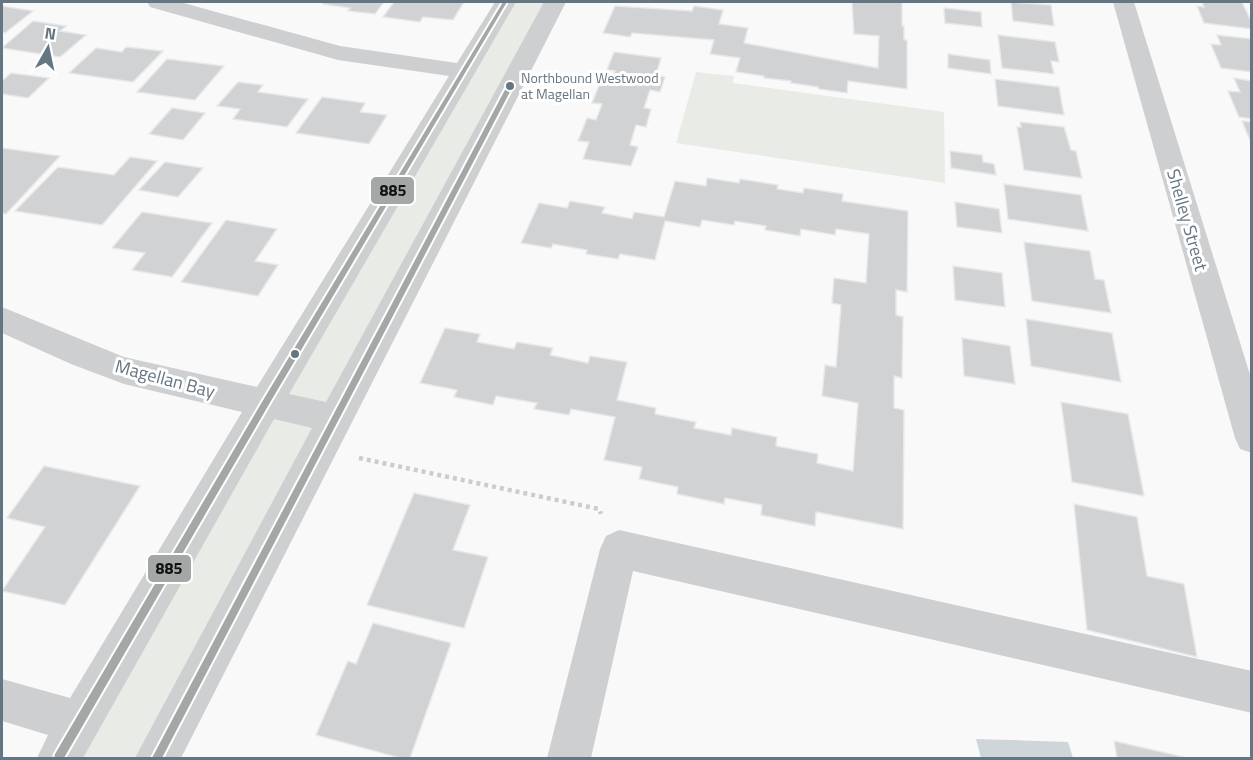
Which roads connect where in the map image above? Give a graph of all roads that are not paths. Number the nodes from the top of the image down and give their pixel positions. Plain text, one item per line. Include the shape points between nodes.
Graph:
1 (158, 2) edge
2 (505, 2) edge
3 (555, 2) edge
4 (1123, 2) edge
5 (463, 71) junction
6 (2, 319) edge
7 (265, 404) junction
8 (335, 419) junction
9 (1251, 438) edge
10 (1251, 692) edge
11 (2, 700) edge
12 (69, 741) edge
13 (158, 759) edge
14 (569, 759) edge

1 - 5 street via 338,53
2 - 5 street
3 - 8 street
4 - 9 street, Shelley Street
5 - 7 street
6 - 7 street, Magellan Bay via 124,370
7 - 8 street, Magellan Bay
7 - 12 street
8 - 13 street
10 - 14 street via 619,549
11 - 12 street

